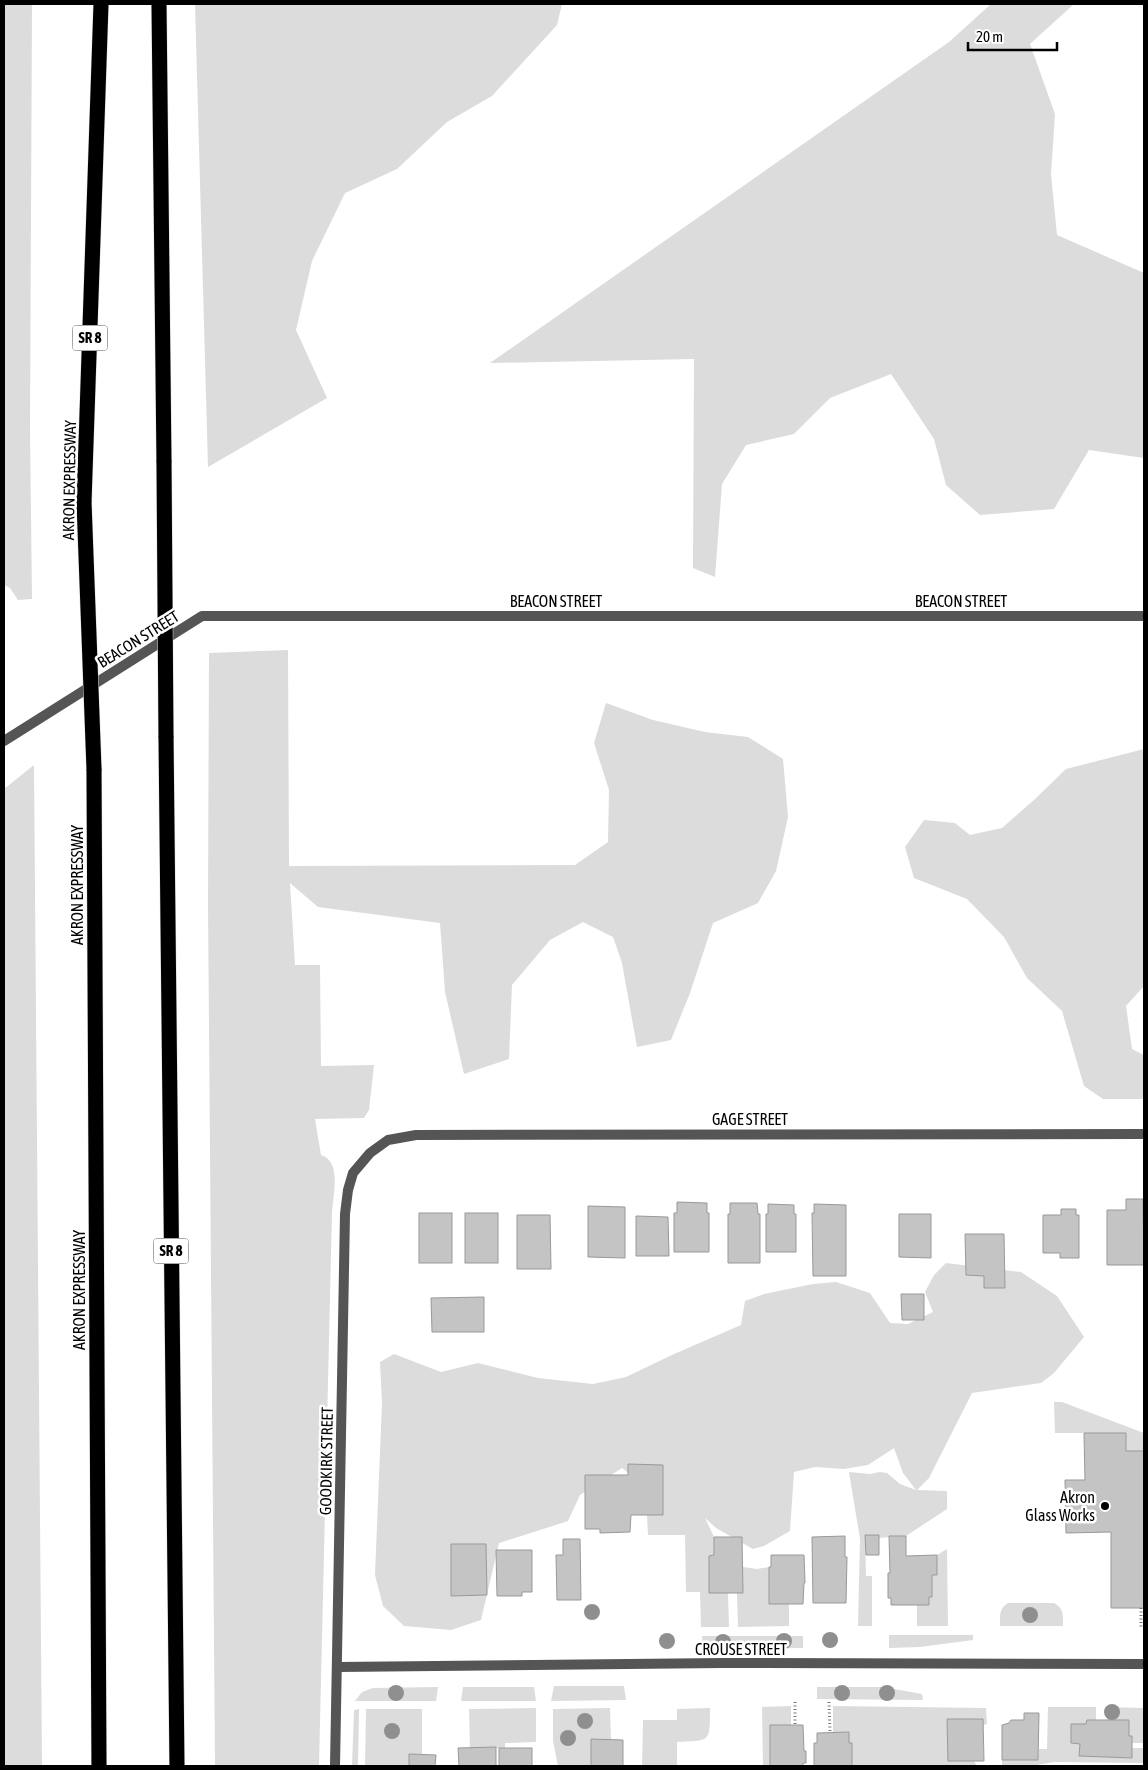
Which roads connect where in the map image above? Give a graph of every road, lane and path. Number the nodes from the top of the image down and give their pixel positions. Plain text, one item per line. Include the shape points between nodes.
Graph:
1 (101, 4) edge
2 (159, 4) edge
3 (1144, 616) edge
4 (4, 741) edge
5 (1144, 1134) edge
6 (363, 1161) joint
7 (1141, 1608) dead end
8 (1141, 1629) dead end
9 (1144, 1664) edge
10 (338, 1667) junction
11 (795, 1702) dead end
12 (829, 1702) dead end
13 (795, 1725) dead end
14 (830, 1733) dead end
15 (99, 1766) edge
16 (177, 1766) edge
17 (335, 1766) edge

1 - 15 highway, AKRON EXPRESSWAY / SR 8, bridge via 84,502 94,769
2 - 16 highway, SR 8, bridge
3 - 4 street, BEACON STREET via 202,616
5 - 6 street, GAGE STREET via 416,1135 388,1140
6 - 10 street, GOODKIRK STREET via 353,1173 345,1214
7 - 8 path
9 - 10 street, CROUSE STREET via 723,1663
10 - 17 street, GOODKIRK STREET
11 - 13 path
12 - 14 path

